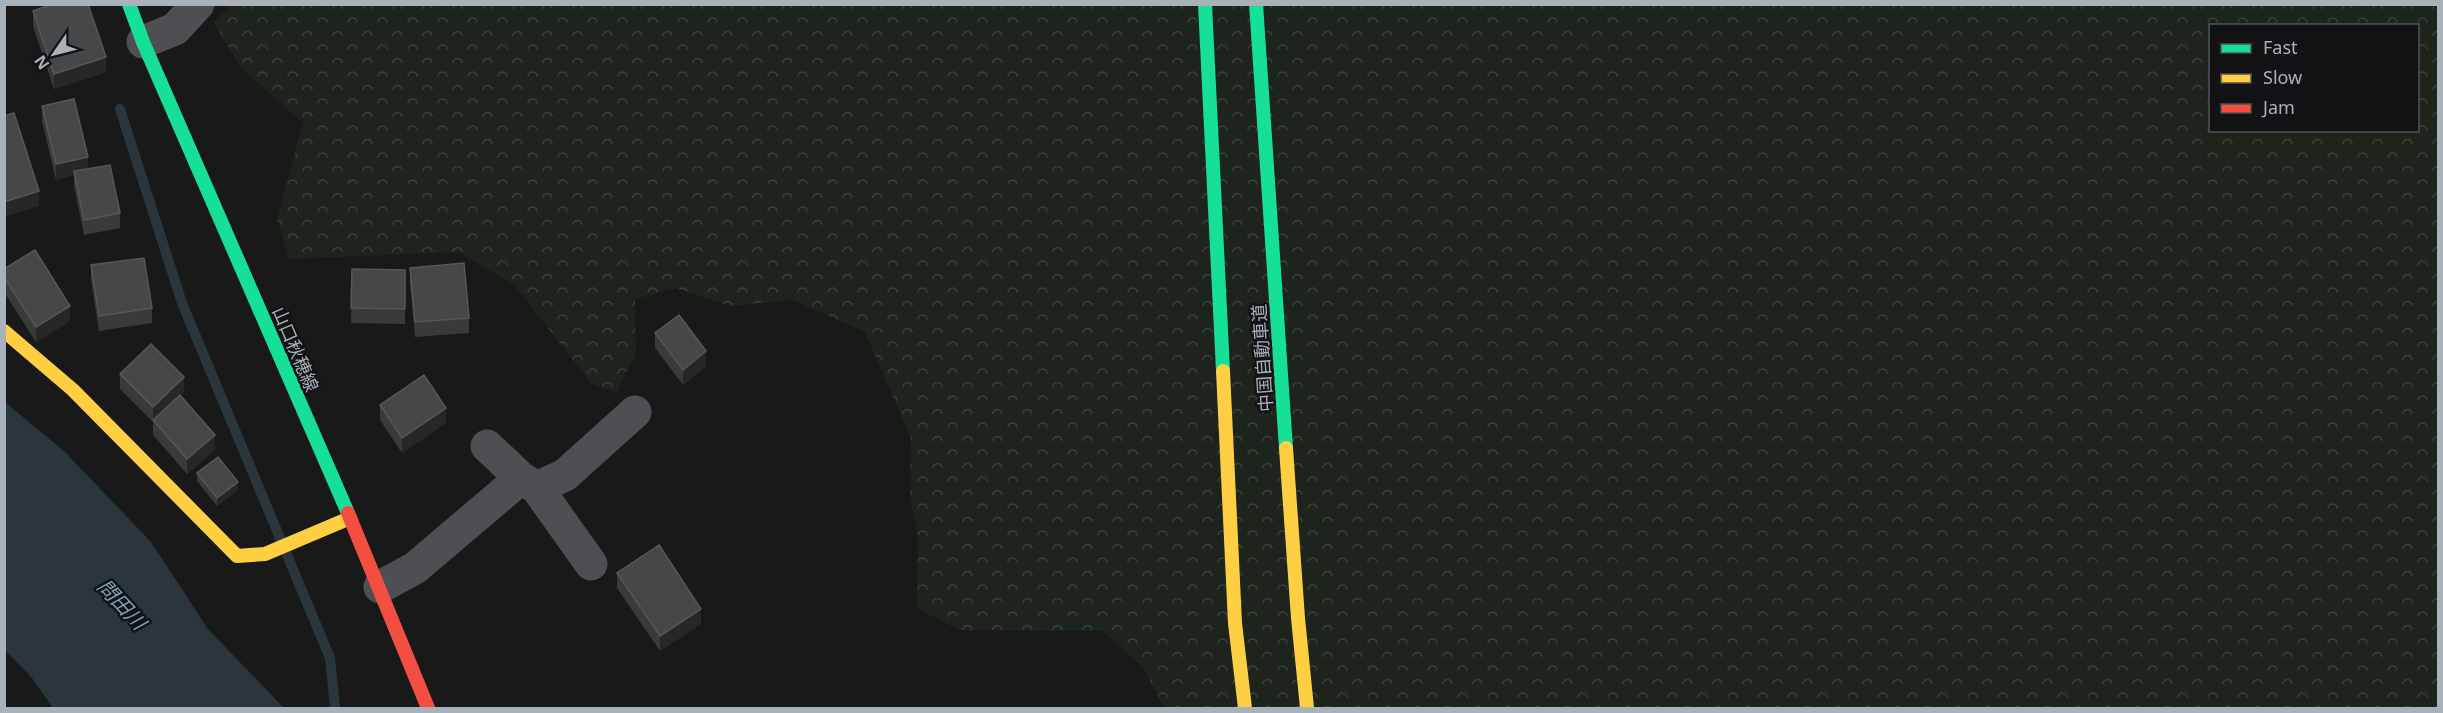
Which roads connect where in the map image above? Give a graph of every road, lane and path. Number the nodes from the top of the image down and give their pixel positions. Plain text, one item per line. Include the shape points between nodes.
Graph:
1 (129, 4) edge
2 (198, 4) edge
3 (1204, 4) edge
4 (1256, 4) edge
5 (143, 42) junction
6 (4, 331) edge
7 (635, 412) dead end
8 (488, 446) dead end
9 (529, 483) junction
10 (350, 518) junction
11 (591, 564) dead end
12 (380, 587) junction
13 (428, 708) edge
14 (1245, 708) edge
15 (1307, 708) edge

1 - 5 main road, 山口秋穂線
2 - 5 street via 175,29
3 - 14 main road via 1235,623
4 - 15 main road, 中国自動車道
5 - 10 main road, 山口秋穂線
6 - 10 main road via 73,390 237,556 265,554
7 - 9 street via 565,475
8 - 9 street
9 - 11 street
9 - 12 street via 415,568
10 - 12 main road, 山口秋穂線
12 - 13 main road, 山口秋穂線

